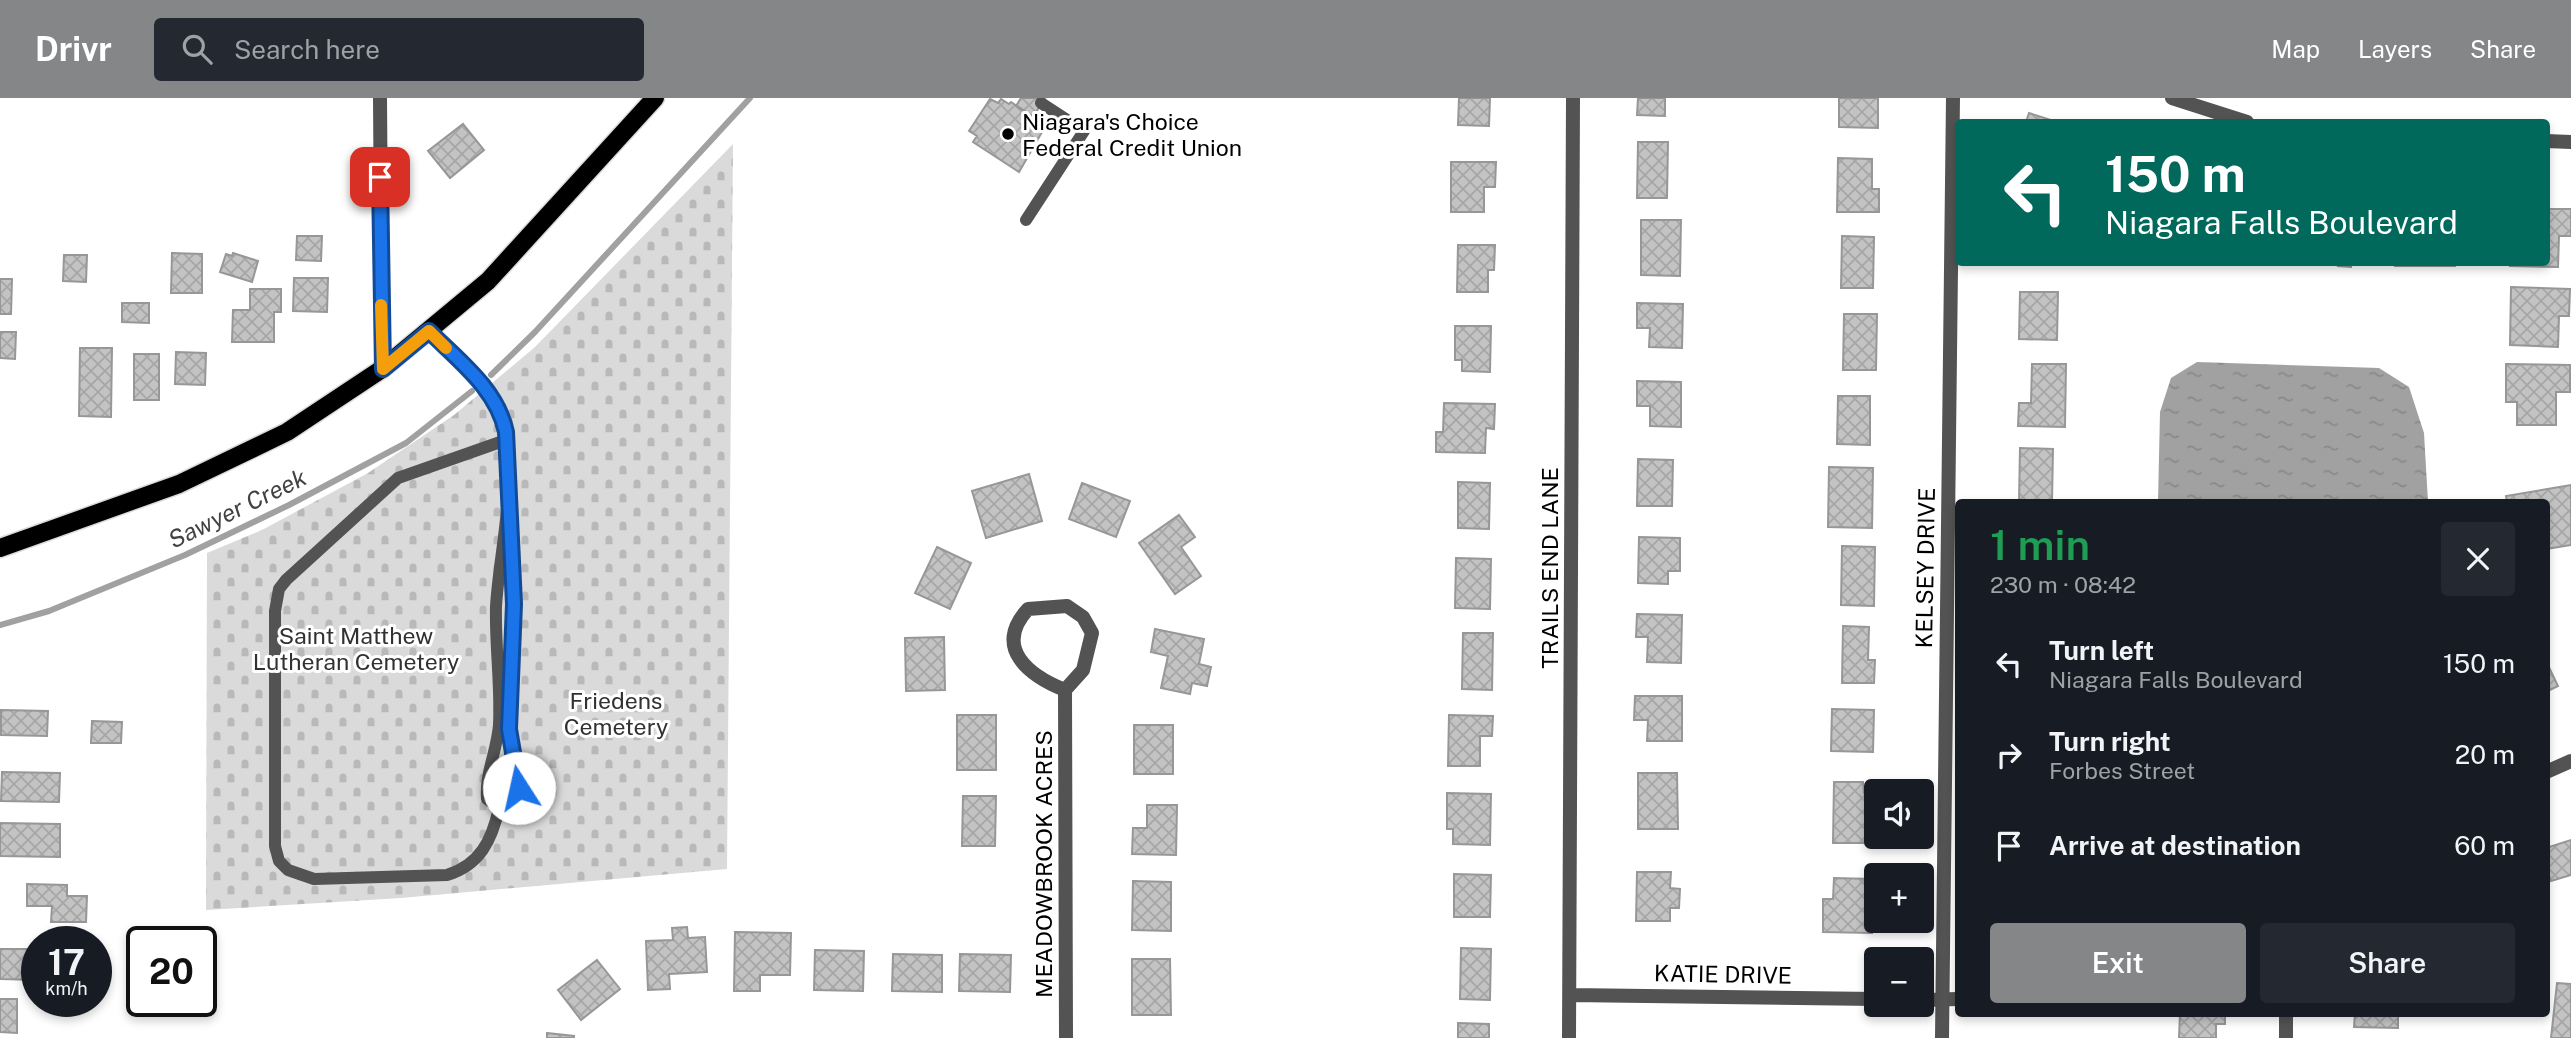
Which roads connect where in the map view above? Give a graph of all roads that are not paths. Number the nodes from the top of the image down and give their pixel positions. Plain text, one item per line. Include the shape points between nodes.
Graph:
1 (380, 98) edge
2 (655, 98) edge
3 (1573, 98) edge
4 (1953, 98) edge
5 (2172, 98) edge
6 (1041, 103) dead end
7 (2237, 119) edge
8 (2550, 141) edge
9 (2571, 142) edge
10 (1026, 220) dead end
11 (429, 331) junction
12 (383, 369) junction
13 (506, 440) junction
14 (508, 500) junction
15 (0, 548) edge
16 (1065, 690) junction
17 (2571, 761) edge
18 (2550, 770) edge
19 (499, 808) junction
20 (1570, 995) junction
21 (1864, 999) edge
22 (1955, 999) edge
23 (1934, 1000) edge
24 (1942, 1000) junction
25 (2286, 1017) edge
26 (1066, 1038) edge
27 (1569, 1038) edge
28 (1942, 1038) edge
29 (2287, 1038) edge

1 - 12 street
2 - 11 main road via 488,281
3 - 20 street, TRAILS END LANE
4 - 24 street, KELSEY DRIVE
5 - 7 street
6 - 10 lane via 1084,131
8 - 9 street
11 - 12 main road
11 - 13 lane via 495,400
12 - 15 main road via 287,432 179,484
13 - 14 lane
13 - 19 lane via 386,486 286,580 279,589 275,611 275,846 279,861 288,870 314,879 447,875 460,871 484,850
14 - 19 lane via 496,603 498,728 486,785 487,799
14 - 19 lane via 514,604 509,729 519,788 512,806
16 - 16 street via 1083,670 1092,633 1083,617 1067,606 1028,609 1013,641 1020,663 1040,680
16 - 26 street, MEADOWBROOK ACRES
17 - 18 street
20 - 21 street, KATIE DRIVE
20 - 27 street, TRAILS END LANE
22 - 24 street
23 - 24 street
24 - 28 street, KELSEY DRIVE
25 - 29 street

